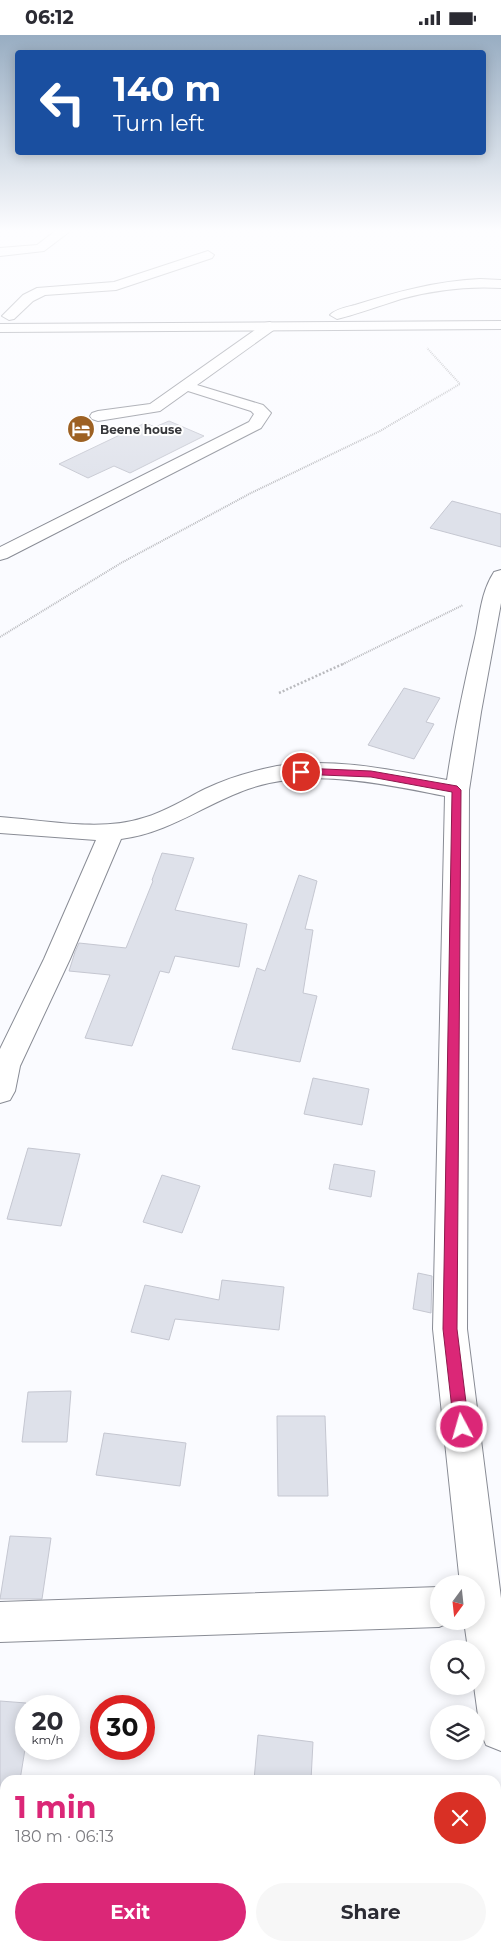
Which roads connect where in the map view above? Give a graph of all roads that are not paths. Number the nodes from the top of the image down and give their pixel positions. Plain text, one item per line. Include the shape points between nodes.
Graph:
1 (66, 321) edge
2 (501, 325) edge
3 (270, 326) junction
4 (186, 386) junction
5 (98, 416) dead end
6 (0, 554) edge
7 (497, 583) edge
8 (457, 790) junction
9 (0, 825) edge
10 (112, 832) junction
11 (0, 1091) edge
12 (476, 1575) edge
13 (430, 1607) edge
14 (0, 1623) edge
15 (483, 1630) edge
16 (501, 1730) edge

1 - 3 street
2 - 3 street
3 - 4 street
4 - 5 street via 154,408
4 - 6 street via 257,408 263,413 255,425
7 - 8 street via 467,717
8 - 10 street via 371,774 301,772 254,779 150,825
8 - 12 street via 450,1329
9 - 10 street
10 - 11 street via 6,1066
13 - 14 street
15 - 16 street

